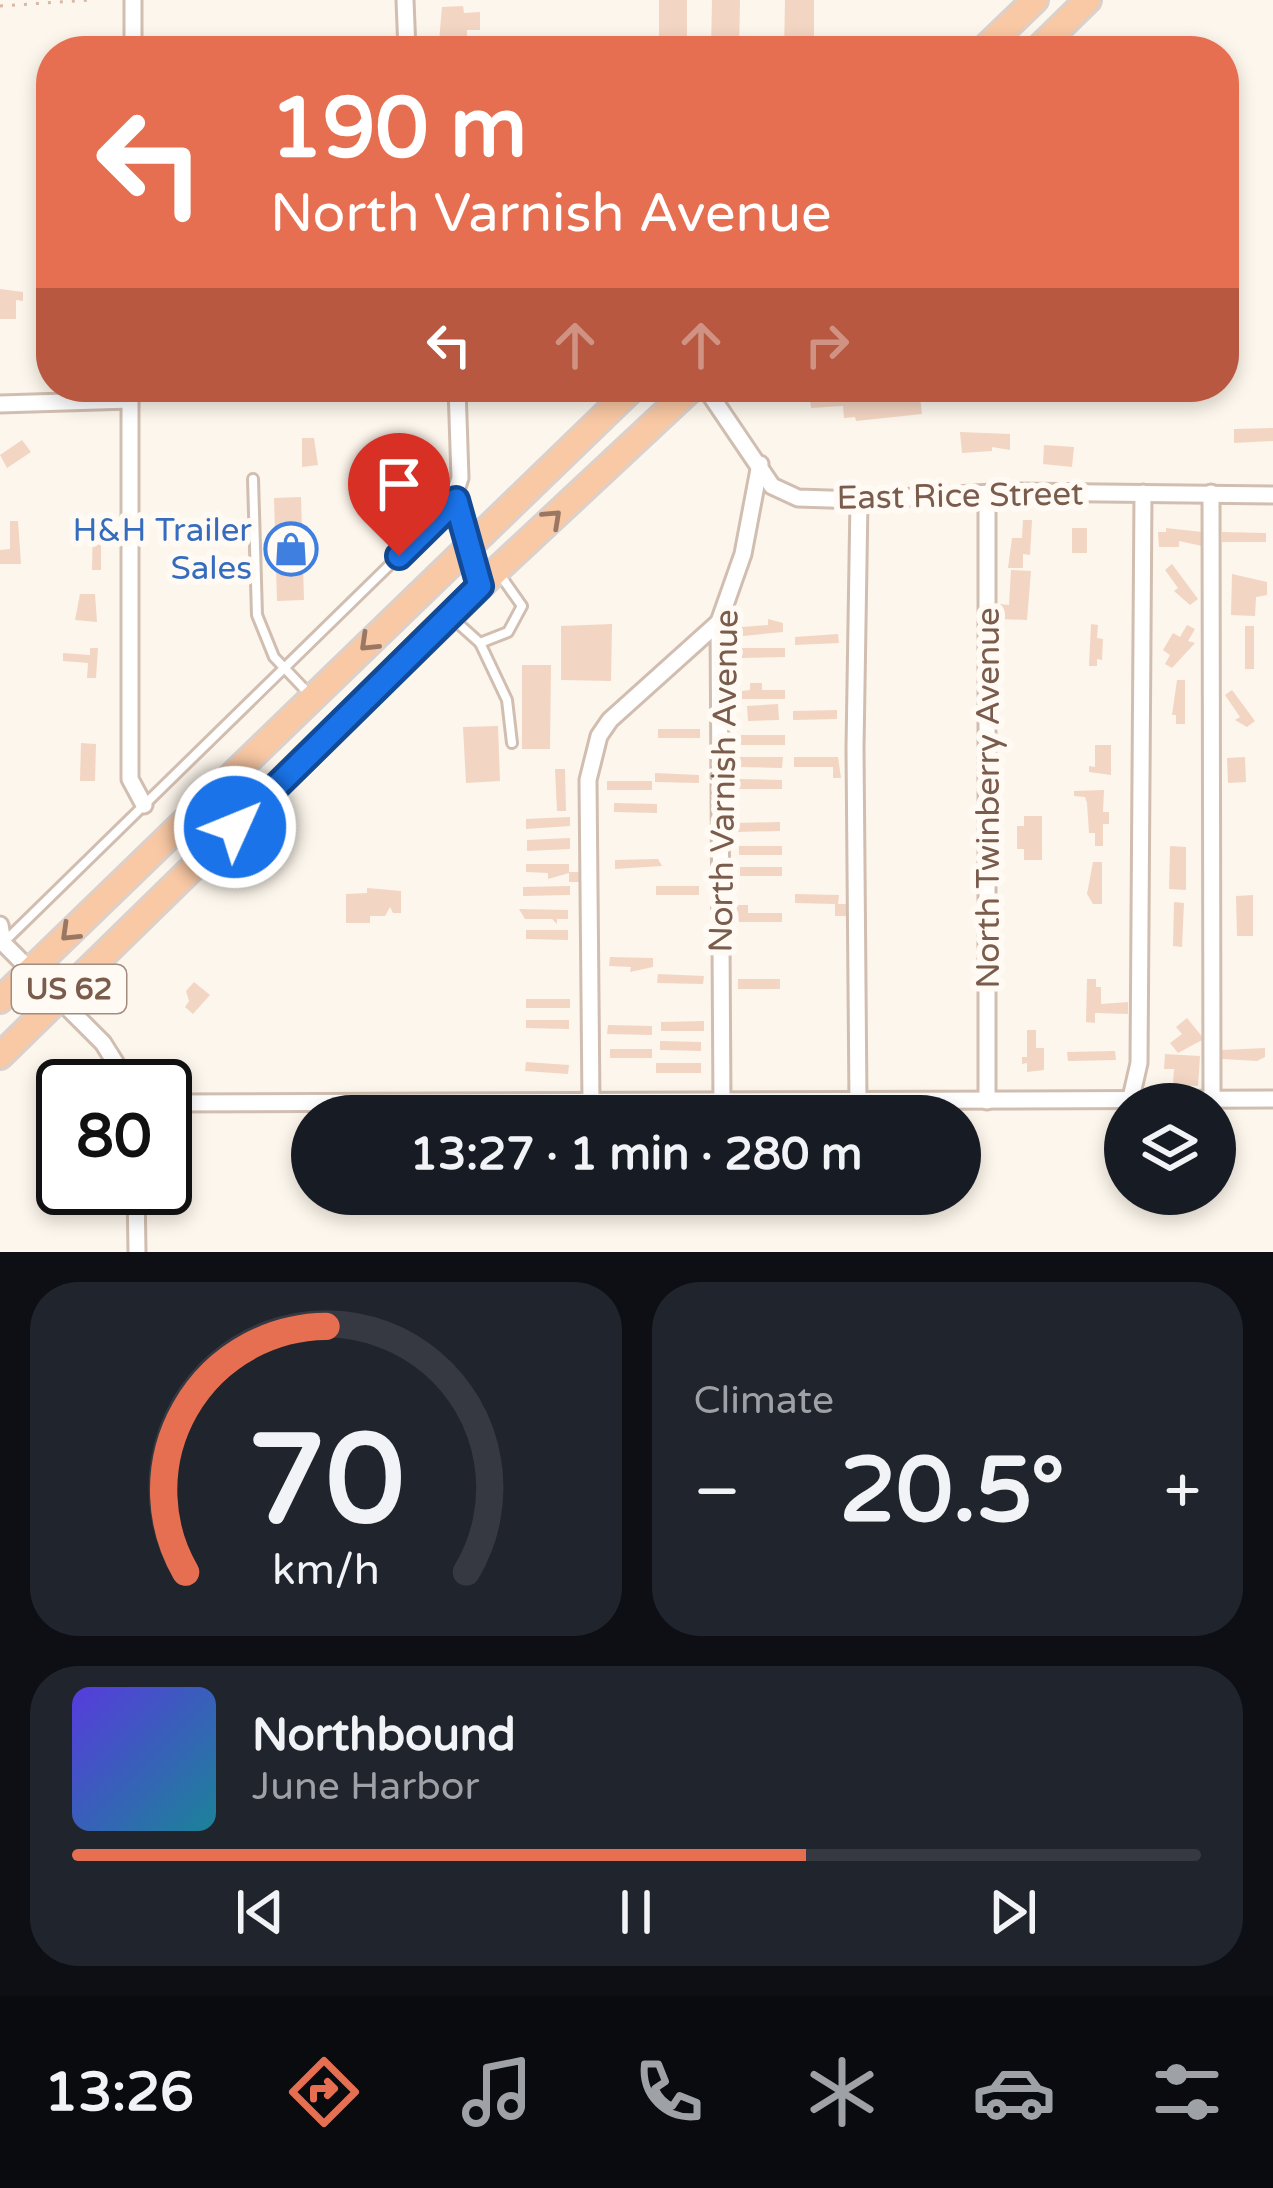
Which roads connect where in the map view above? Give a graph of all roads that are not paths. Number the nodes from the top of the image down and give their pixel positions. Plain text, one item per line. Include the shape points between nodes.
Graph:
1 (133, 0) edge
2 (405, 0) edge
3 (1035, 0) edge
4 (1088, 0) edge
5 (133, 36) edge
6 (406, 36) edge
7 (998, 36) edge
8 (1051, 36) edge
9 (36, 401) edge
10 (130, 402) edge
11 (457, 402) edge
12 (618, 402) edge
13 (677, 402) edge
14 (716, 402) edge
15 (0, 404) edge
16 (760, 464) junction
17 (253, 479) dead end
18 (1143, 493) junction
19 (1210, 493) junction
20 (1272, 494) edge
21 (987, 495) junction
22 (456, 500) junction
23 (860, 500) junction
24 (466, 547) junction
25 (489, 579) junction
26 (450, 616) junction
27 (719, 622) junction
28 (480, 643) junction
29 (285, 668) junction
30 (312, 697) junction
31 (512, 743) dead end
32 (144, 805) junction
33 (0, 925) edge
34 (2, 944) edge
35 (29, 971) junction
36 (58, 999) junction
37 (0, 1000) edge
38 (0, 1056) edge
39 (113, 1059) edge
40 (1134, 1083) edge
41 (1212, 1083) edge
42 (591, 1095) edge
43 (722, 1095) edge
44 (858, 1095) edge
45 (1104, 1099) edge
46 (1236, 1099) edge
47 (1273, 1100) edge
48 (981, 1101) edge
49 (987, 1101) junction
50 (192, 1103) edge
51 (291, 1103) edge
52 (136, 1215) edge
53 (136, 1252) edge

1 - 5 street
2 - 6 street
3 - 7 highway
4 - 8 highway
9 - 15 street
10 - 32 street via 130,779
11 - 22 street
12 - 24 highway, US 62
25 -> 13 highway, US 62
14 - 16 street, East Rice Street
16 - 23 street, East Rice Street via 772,486 789,495
16 - 27 street, North Varnish Avenue via 743,554
17 - 29 lane via 257,615
18 - 19 street, East Rice Street
18 - 21 street, East Rice Street
18 - 40 street
19 - 20 street, East Rice Street
19 - 41 street
21 - 23 street, East Rice Street
21 - 49 street, North Twinberry Avenue
22 - 24 street
22 - 29 lane
23 - 44 street
24 - 25 street
24 -> 30 highway, US 62
25 - 26 highway, US 62
25 - 28 lane via 523,606 508,632
26 - 28 lane
26 - 36 highway, US 62
27 - 42 street via 610,720 592,758
27 - 43 street, North Varnish Avenue
28 - 31 lane via 507,700
29 - 30 lane
29 - 32 lane
30 -> 35 highway, US 62
32 - 34 lane
33 - 34 street
34 - 35 street
35 - 36 street
35 - 37 highway, US 62
36 - 38 highway, US 62
36 - 39 street
45 - 49 street
46 - 47 street
48 - 49 street
50 - 51 street
52 - 53 street

